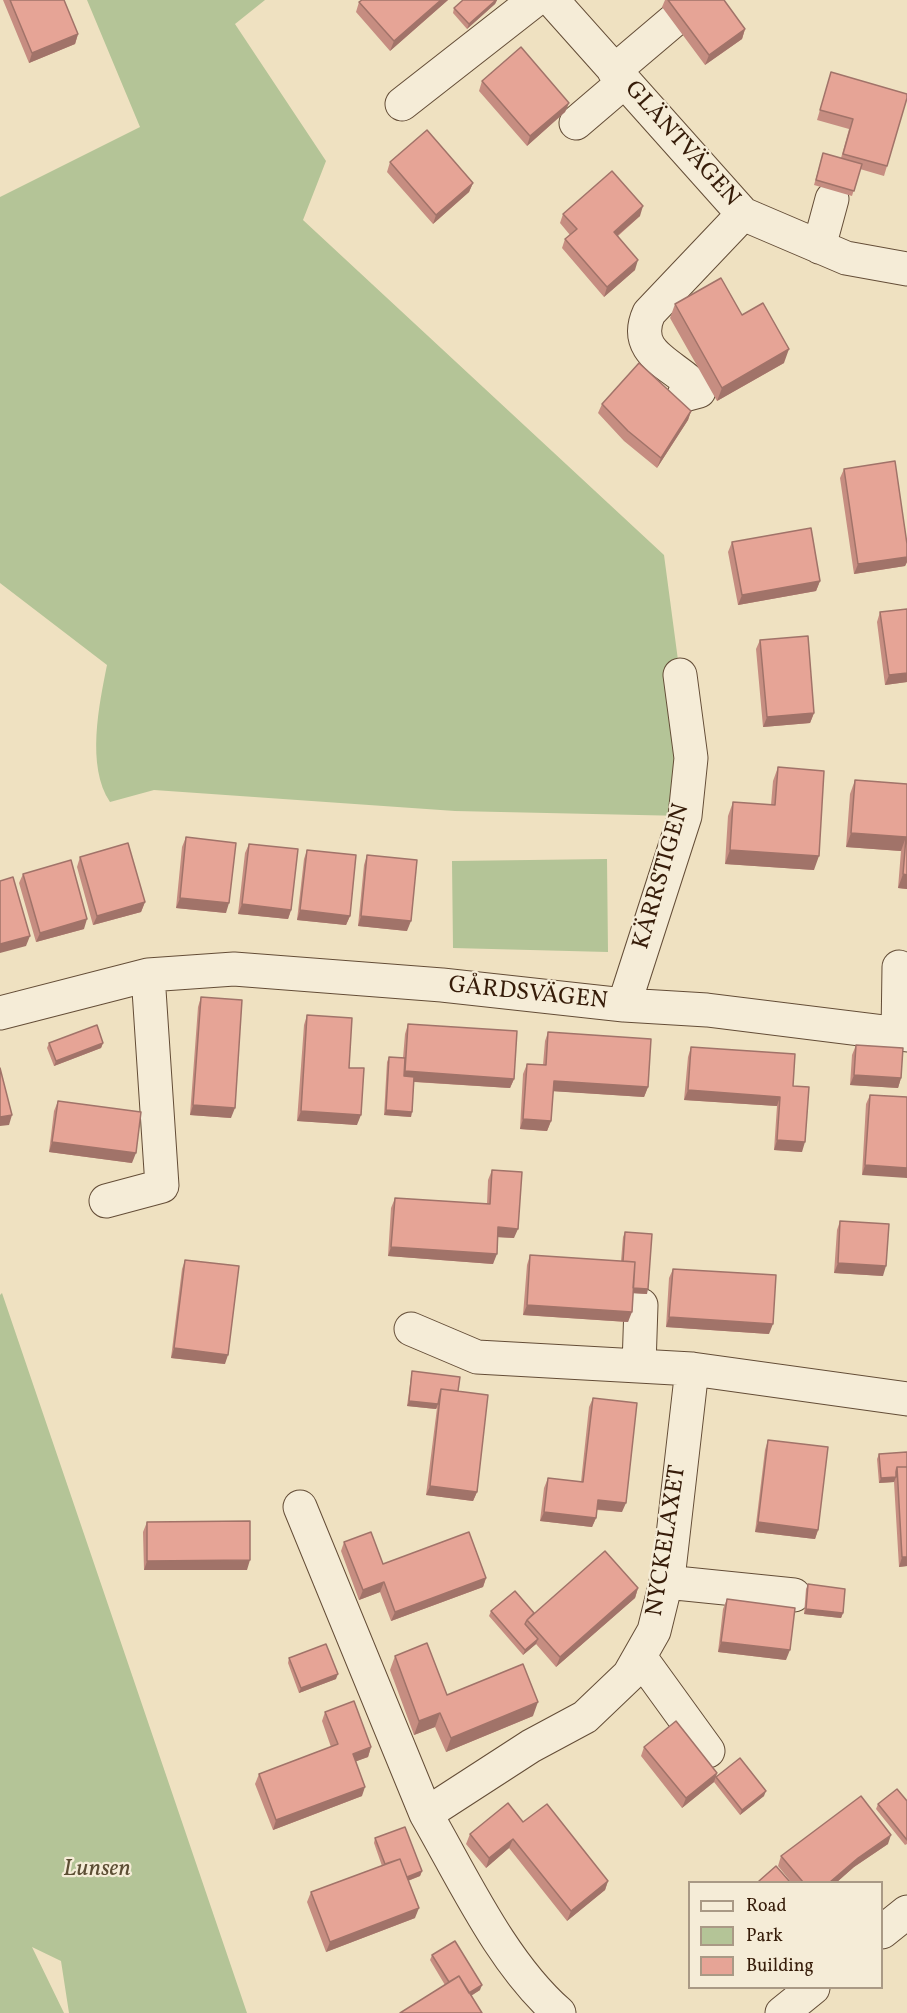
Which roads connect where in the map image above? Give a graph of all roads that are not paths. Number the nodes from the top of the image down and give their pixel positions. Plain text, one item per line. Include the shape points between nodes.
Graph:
1 (535, 0) edge
2 (552, 0) edge
3 (673, 21) edge
4 (619, 76) junction
5 (402, 104) dead end
6 (576, 123) dead end
7 (832, 199) dead end
8 (742, 214) junction
9 (819, 247) junction
10 (907, 269) edge
11 (684, 395) dead end
12 (680, 675) dead end
13 (899, 967) dead end
14 (148, 975) junction
15 (624, 1005) junction
16 (0, 1013) edge
17 (903, 1034) edge
18 (106, 1201) dead end
19 (640, 1305) dead end
20 (411, 1329) dead end
21 (639, 1366) junction
22 (692, 1369) junction
23 (907, 1399) edge
24 (300, 1507) dead end
25 (666, 1582) junction
26 (794, 1595) dead end
27 (640, 1657) junction
28 (708, 1750) dead end
29 (426, 1814) junction
30 (907, 1912) edge
31 (883, 1931) edge
32 (812, 1989) edge
33 (560, 2013) edge
34 (782, 2013) edge

1 - 5 street
2 - 4 street, GLÄNTVÄGEN
3 - 4 street
4 - 6 street
4 - 8 street, GLÄNTVÄGEN
7 - 9 street
8 - 9 street, GLÄNTVÄGEN
8 - 11 street via 690,282 649,313 635,351 699,390
9 - 10 street, GLÄNTVÄGEN via 846,258
12 - 15 street, KÄRRSTIGEN via 691,758 685,816
13 - 17 street
14 - 15 street, GÅRDSVÄGEN via 234,969 442,985
14 - 16 street, GÅRDSVÄGEN
14 - 18 street via 162,1186
15 - 17 street, GÅRDSVÄGEN via 707,1010
19 - 21 street
20 - 21 street via 477,1357
21 - 22 street
22 - 23 street
22 - 25 street, NYCKELAXET
24 - 29 street
25 - 26 street
25 - 27 street, NYCKELAXET via 654,1631
27 - 28 street
27 - 29 street, NYCKELAXET via 629,1675 585,1717 531,1746
29 - 33 street via 500,1941 546,2001
30 - 31 street
32 - 34 street

